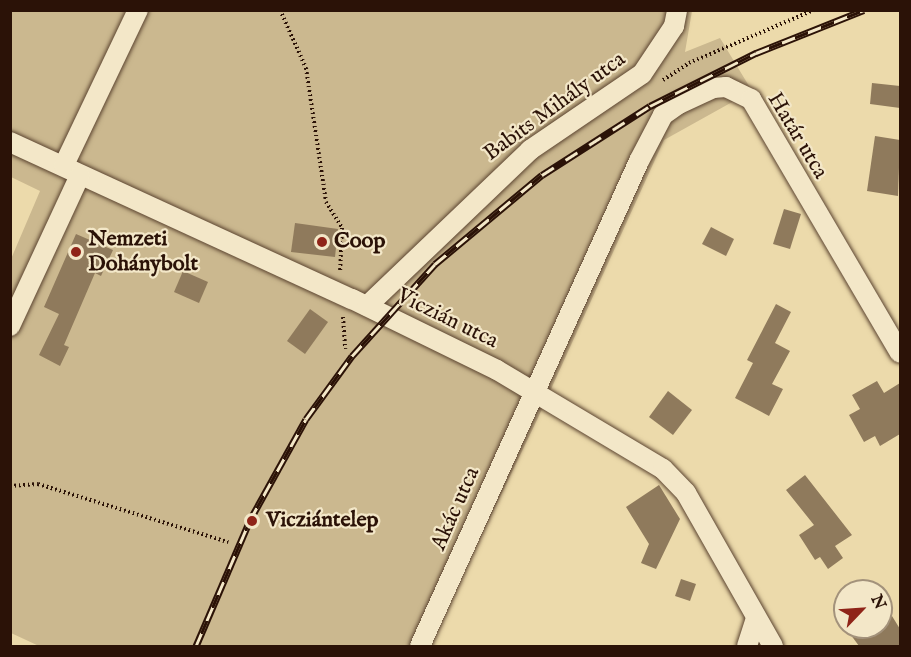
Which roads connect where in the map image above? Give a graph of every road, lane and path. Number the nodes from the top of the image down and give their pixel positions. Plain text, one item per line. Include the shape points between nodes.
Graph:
1 (138, 10) edge
2 (280, 10) edge
3 (677, 10) edge
4 (814, 10) edge
5 (660, 81) dead end
6 (10, 142) edge
7 (72, 170) junction
8 (342, 294) junction
9 (367, 306) junction
10 (10, 326) edge
11 (345, 349) dead end
12 (900, 353) edge
13 (534, 390) junction
14 (10, 486) edge
15 (228, 542) dead end
16 (756, 618) junction
17 (420, 646) edge
18 (747, 646) edge
19 (773, 646) edge

1 - 7 street
2 - 8 path via 306,68 326,202 342,228
3 - 9 street, Babits Mihály utca via 674,26 642,74 530,150
4 - 5 path via 689,63
6 - 7 street, Viczián utca
7 - 8 street, Viczián utca
7 - 10 street
8 - 9 street, Viczián utca
8 - 11 path
9 - 13 street, Viczián utca
12 - 13 street, Határ utca via 751,99 726,87 713,88 663,115
13 - 16 street, Viczián utca via 674,478
13 - 17 street, Akác utca
14 - 15 path via 38,484
16 - 18 street
16 - 19 street, Viczián utca

